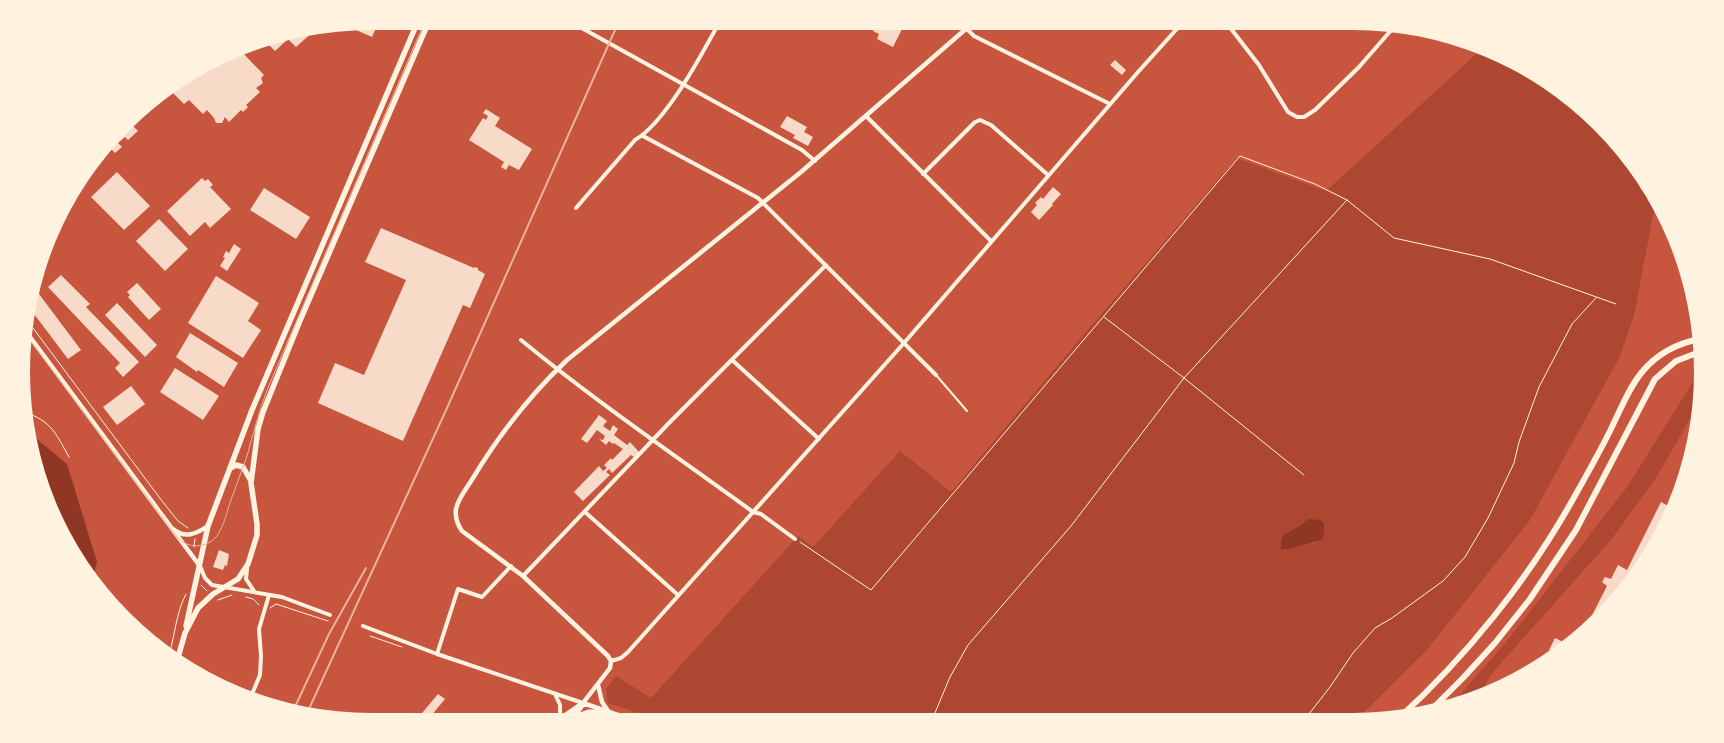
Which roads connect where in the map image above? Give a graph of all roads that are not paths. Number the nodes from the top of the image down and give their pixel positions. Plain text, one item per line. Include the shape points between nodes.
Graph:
1 (414, 30) edge
2 (425, 30) edge
3 (585, 30) edge
4 (715, 30) edge
5 (966, 30) edge
6 (968, 30) edge
7 (1176, 30) edge
8 (1232, 30) edge
9 (1389, 32) edge
10 (682, 85) junction
11 (1110, 104) junction
12 (866, 116) junction
13 (643, 136) junction
14 (815, 161) junction
15 (923, 174) junction
16 (1048, 175) junction
17 (763, 202) junction
18 (576, 208) dead end
19 (991, 241) junction
20 (826, 265) junction
21 (32, 340) edge
22 (521, 340) dead end
23 (1692, 341) edge
24 (904, 343) junction
25 (1693, 354) edge
26 (732, 360) junction
27 (557, 370) junction
28 (936, 375) joint
29 (967, 410) dead end
30 (819, 439) junction
31 (654, 440) junction
32 (228, 474) junction
33 (251, 483) junction
34 (584, 512) junction
35 (754, 512) junction
36 (165, 520) junction
37 (208, 526) junction
38 (795, 539) road end
39 (200, 566) junction
40 (511, 566) junction
41 (247, 568) junction
42 (523, 576) junction
43 (224, 588) junction
44 (254, 591) junction
45 (269, 594) junction
46 (678, 595) junction
47 (330, 615) dead end
48 (363, 626) dead end
49 (185, 633) junction
50 (179, 653) edge
51 (437, 654) junction
52 (611, 662) junction
53 (598, 685) junction
54 (253, 692) edge
55 (555, 694) junction
56 (1440, 701) edge
57 (583, 703) junction
58 (1409, 708) edge
59 (608, 712) junction
60 (559, 713) edge
61 (568, 713) edge
62 (575, 713) edge
63 (586, 713) edge
64 (611, 713) edge

1 - 32 main road via 252,410
2 - 33 main road via 272,390 258,429
3 - 10 street
4 - 10 street
5 - 12 street
6 - 11 street via 974,36
7 - 11 street
8 - 9 street via 1259,65 1288,112 1297,117 1304,117 1315,110
10 - 13 street
10 - 14 street via 802,150
11 - 16 street
12 - 14 street
12 - 15 street
13 - 17 street
13 - 18 street via 635,140
14 - 17 street
15 - 16 street via 980,120
15 - 19 street
16 - 19 street
17 - 20 street
17 - 27 street
19 - 24 street
20 - 24 street
20 - 26 street
21 - 36 street
22 - 27 street
23 - 58 highway via 1668,350 1644,370 1570,504 1525,573 1476,637
24 - 28 street
24 - 30 street
25 - 56 highway via 1676,360 1655,379 1576,530 1530,599 1495,643
26 - 30 street
26 - 31 street
27 - 31 street
27 - 40 street via 517,414 477,471 456,508 456,520 466,534
28 - 29 lane
30 - 35 street
31 - 34 street
31 - 35 street
32 - 33 main road via 233,466 242,466
32 - 37 main road
33 - 41 main road via 257,535
34 - 42 street
34 - 46 street
35 - 38 street
35 - 46 street
36 - 37 street via 184,535 195,534
36 - 39 street
37 - 39 main road
39 - 43 street via 209,583
39 - 49 main road
40 - 42 street
40 - 51 street via 482,597 458,589
41 - 43 main road
41 - 44 street via 246,580
42 - 52 street via 606,652
43 - 44 street
43 - 49 main road via 212,595 194,614
44 - 45 street
45 - 47 street
45 - 54 street via 258,629 260,675
46 - 52 street via 625,655
48 - 51 street
49 - 50 main road
51 - 55 street
52 - 53 street
53 - 57 street
53 - 59 street
55 - 57 street
55 - 60 street via 560,705
57 - 59 main road
57 - 61 main road
57 - 62 main road
59 - 63 main road
59 - 64 main road

